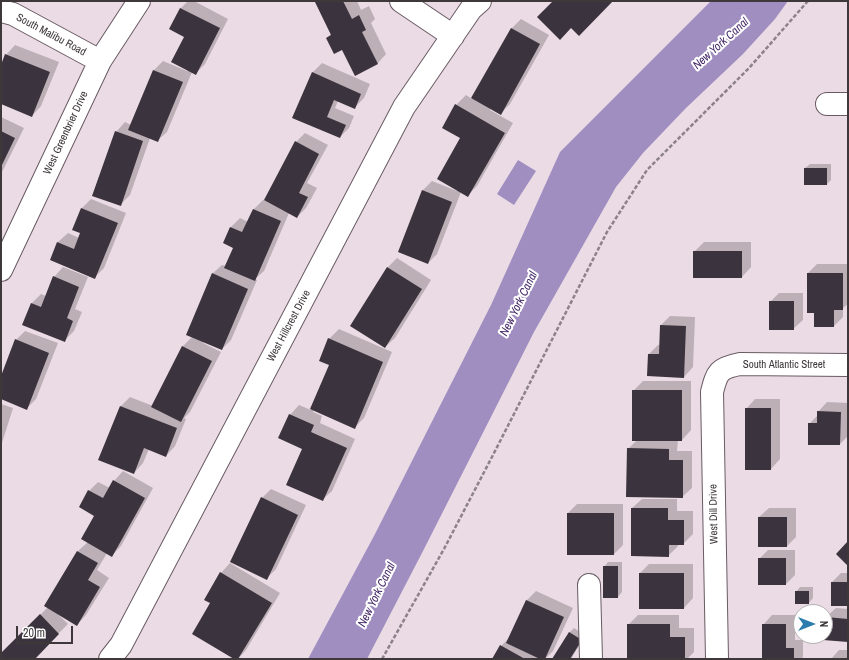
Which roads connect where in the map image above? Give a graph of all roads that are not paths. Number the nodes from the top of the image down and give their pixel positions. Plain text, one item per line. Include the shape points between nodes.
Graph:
1 (139, 1) edge
2 (401, 1) edge
3 (480, 1) edge
4 (1, 10) edge
5 (453, 36) junction
6 (100, 61) junction
7 (1, 270) edge
8 (848, 365) edge
9 (720, 370) joint
10 (589, 585) dead end
11 (110, 659) edge
12 (591, 659) edge
13 (717, 659) edge

1 - 6 street, West Greenbrier Drive
2 - 5 street
3 - 5 street, West Hillcrest Drive via 471,9
4 - 6 street, South Malibu Road
5 - 11 street, West Hillcrest Drive via 404,107 121,645
6 - 7 street, West Greenbrier Drive
8 - 9 street, South Atlantic Street via 740,364
9 - 13 street, West Dill Drive via 712,392
10 - 12 street

